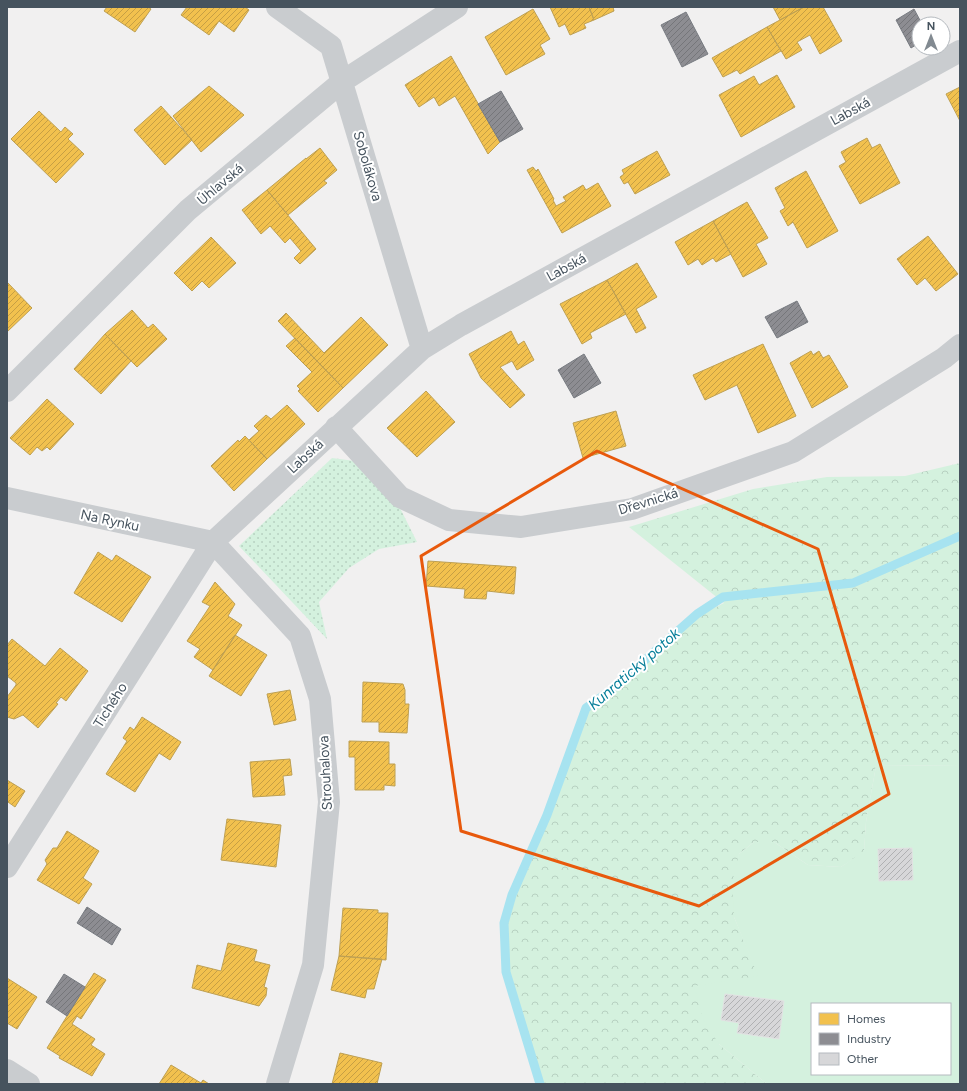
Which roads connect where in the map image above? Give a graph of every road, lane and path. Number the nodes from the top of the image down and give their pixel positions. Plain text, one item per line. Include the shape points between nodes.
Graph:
1 (277, 7) edge
2 (457, 7) edge
3 (960, 51) edge
4 (343, 81) junction
5 (960, 345) edge
6 (422, 349) junction
7 (7, 391) edge
8 (336, 427) junction
9 (7, 498) edge
10 (213, 542) junction
11 (7, 867) edge
12 (7, 1070) edge
13 (29, 1084) edge
14 (277, 1084) edge

1 - 4 street, Sobolákova via 331,46
2 - 4 street, Úhlavská
3 - 6 street, Labská via 461,325
4 - 6 street, Sobolákova
4 - 7 street, Úhlavská via 188,210
5 - 8 street, Dřevnická via 944,358 793,452 632,508 521,528 449,520 400,497
6 - 8 street, Labská
8 - 10 street, Labská
9 - 10 street, Na Rynku
10 - 11 street, Tichého
10 - 14 street, Strouhalova via 300,636 320,699 329,802 313,965
12 - 13 street

